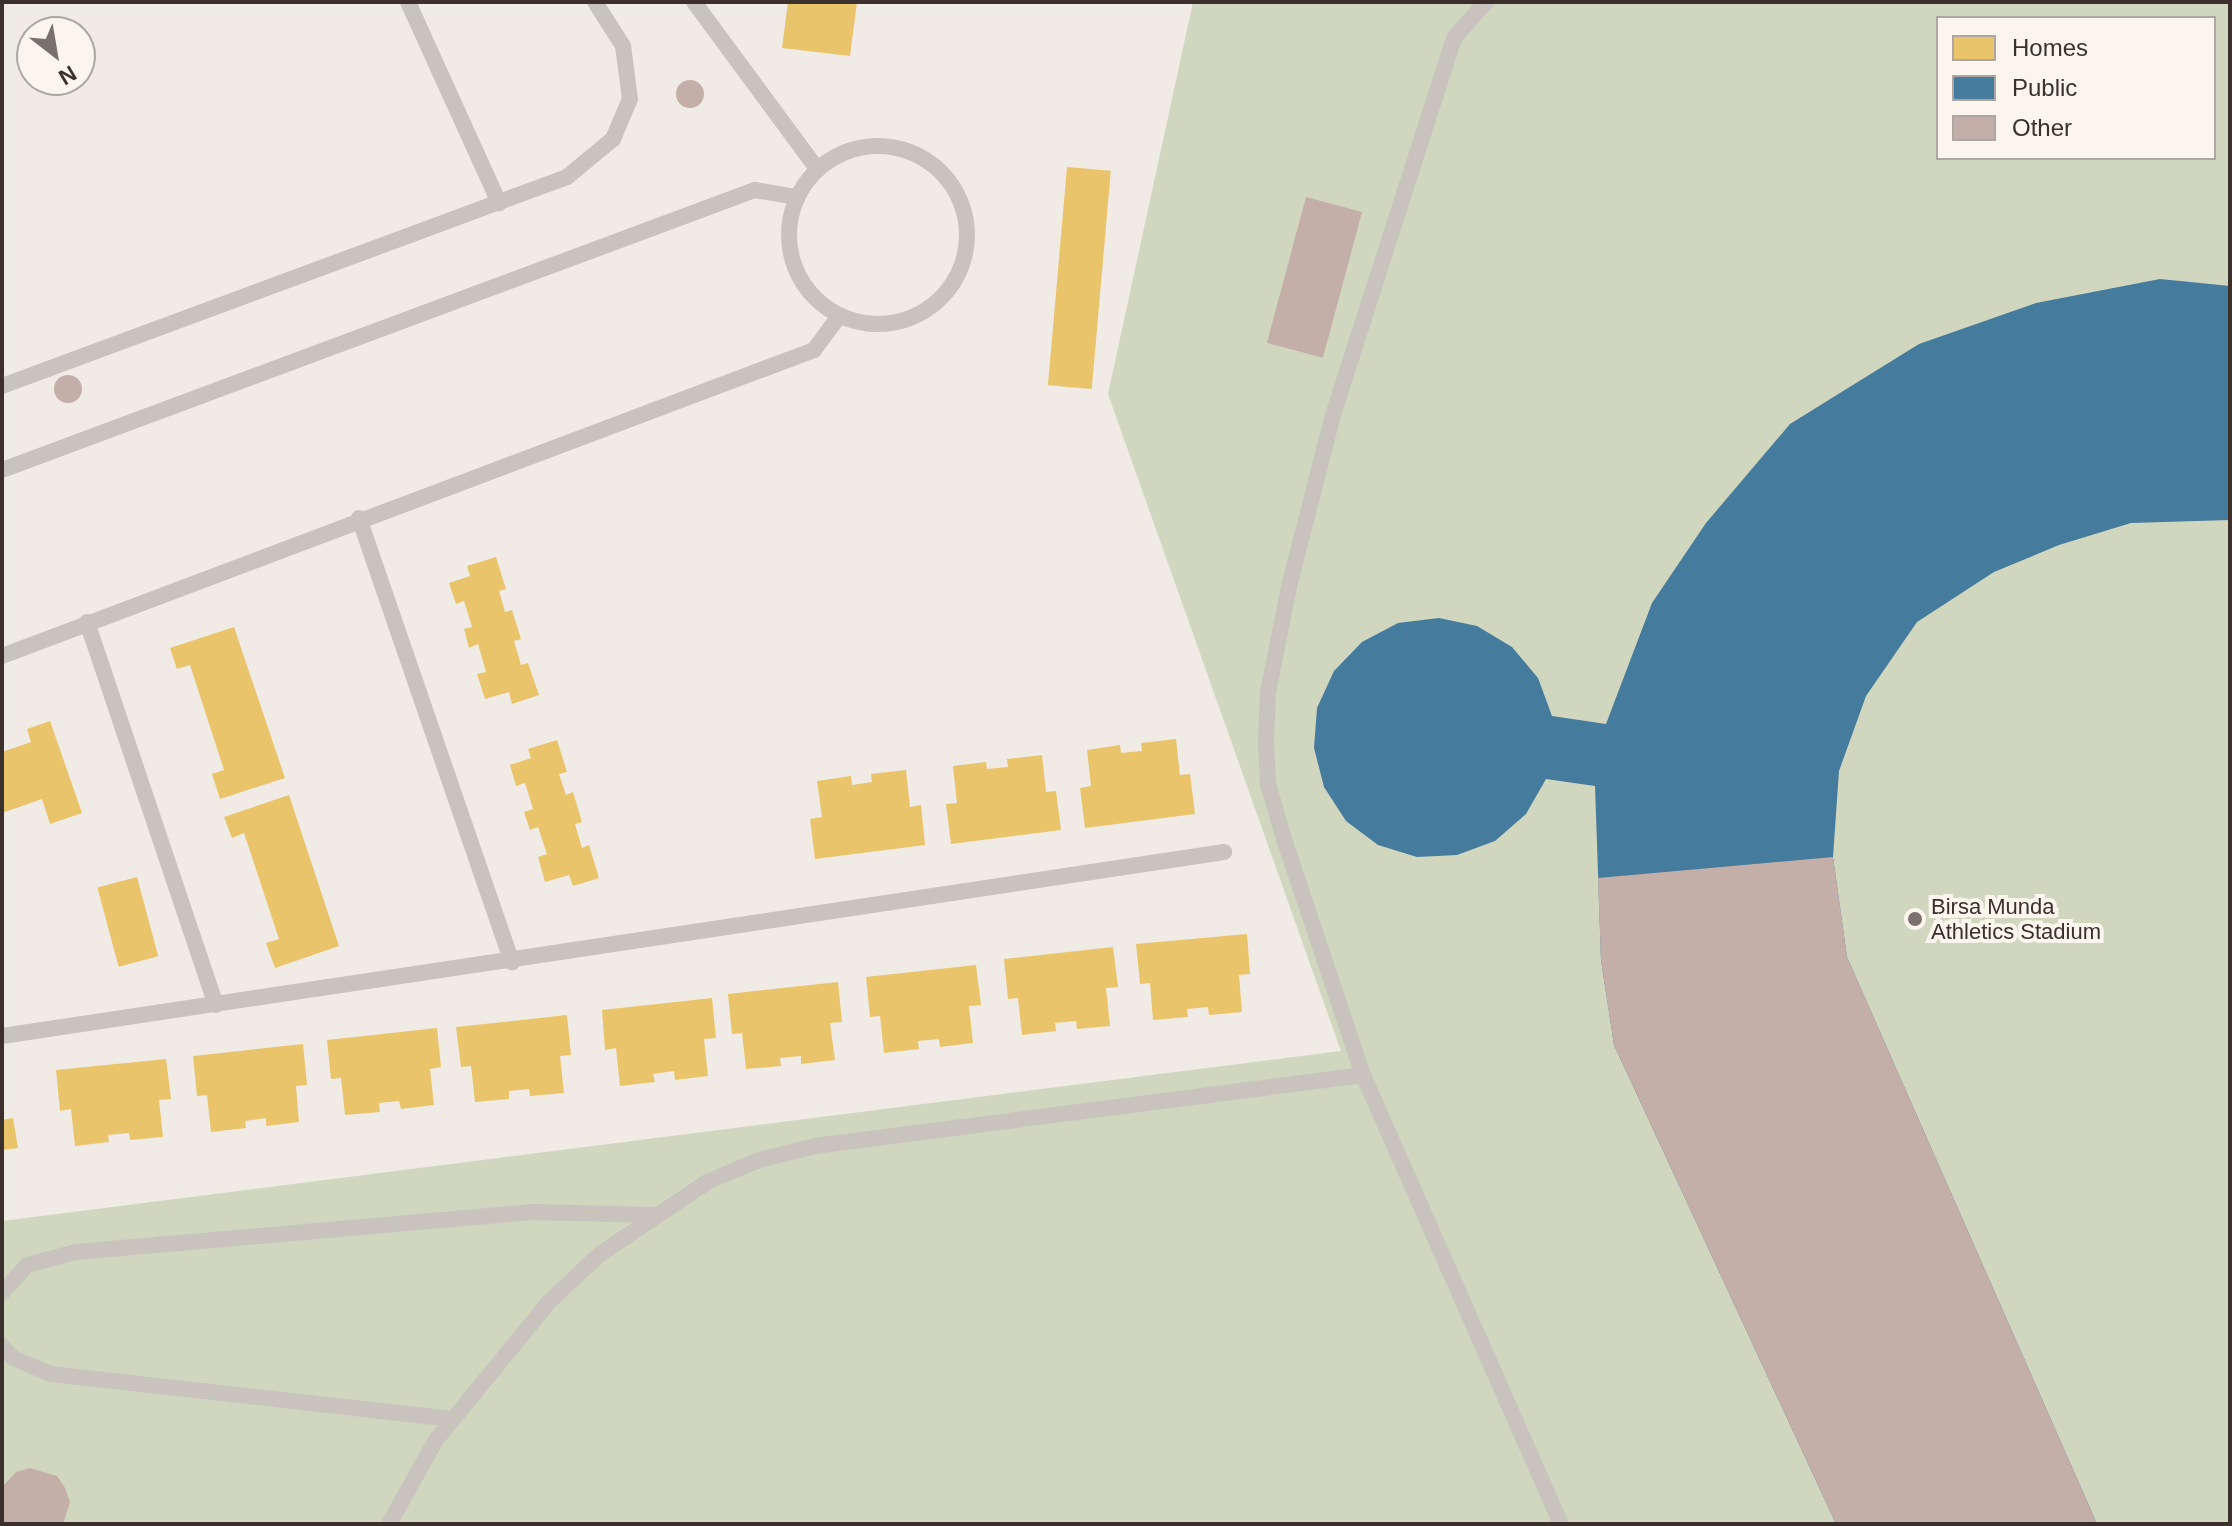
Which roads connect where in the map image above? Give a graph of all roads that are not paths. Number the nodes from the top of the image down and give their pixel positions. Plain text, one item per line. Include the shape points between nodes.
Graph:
1 (408, 2) edge
2 (595, 2) edge
3 (694, 2) edge
4 (1486, 2) edge
5 (817, 169) junction
6 (796, 197) junction
7 (499, 203) junction
8 (839, 316) junction
9 (2, 386) edge
10 (2, 470) edge
11 (359, 518) junction
12 (87, 622) junction
13 (2, 656) edge
14 (1224, 852) dead end
15 (512, 962) junction
16 (216, 1005) junction
17 (2, 1036) edge
18 (1363, 1075) junction
19 (655, 1215) junction
20 (2, 1293) edge
21 (2, 1346) edge
22 (452, 1419) junction
23 (389, 1524) edge
24 (1561, 1524) edge

1 - 7 lane
2 - 7 lane via 623,46 630,99 613,139 567,177
3 - 5 lane
4 - 18 lane via 1454,38 1332,419 1268,692 1268,784
5 - 6 lane
5 - 8 lane via 848,151 883,146 916,154 950,185 962,205 968,240 959,274 938,302 908,320 873,325
6 - 8 lane via 788,231 793,266 811,296
6 - 10 lane via 755,190
7 - 9 lane
8 - 11 lane via 814,350
11 - 12 lane
11 - 15 lane
12 - 13 lane
12 - 16 lane
14 - 15 lane
15 - 16 lane
16 - 17 lane
18 - 19 lane via 815,1146 759,1160 707,1182
18 - 24 lane
19 - 20 lane via 530,1212 76,1252 27,1265
19 - 22 lane via 600,1254 549,1302
21 - 22 lane via 13,1358 51,1374
22 - 23 lane

